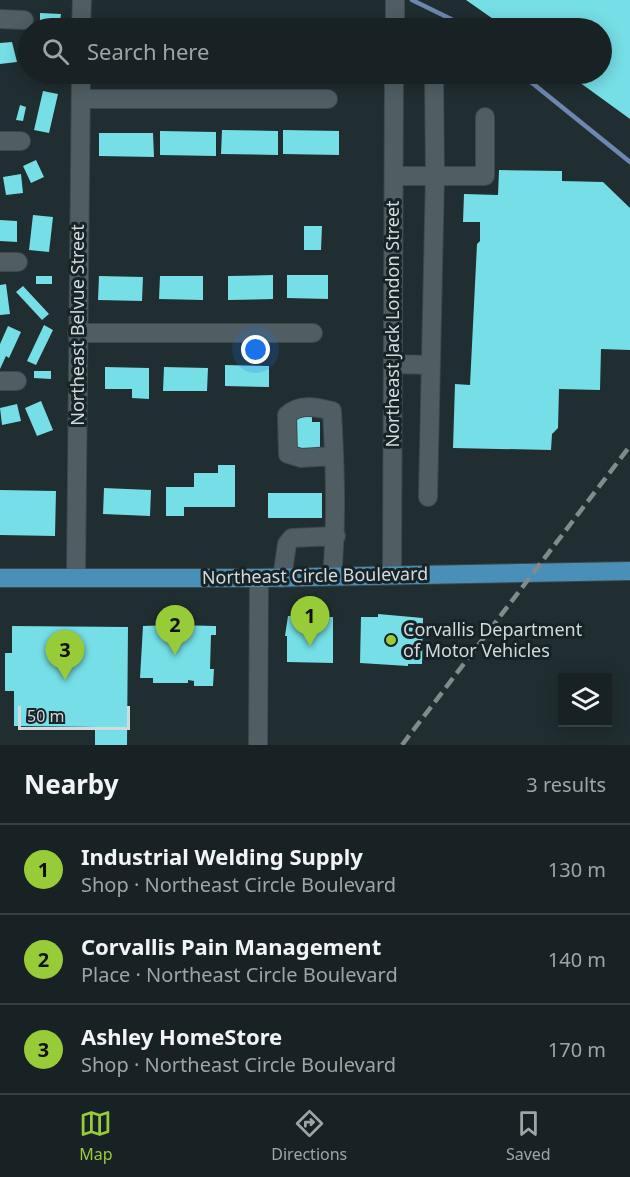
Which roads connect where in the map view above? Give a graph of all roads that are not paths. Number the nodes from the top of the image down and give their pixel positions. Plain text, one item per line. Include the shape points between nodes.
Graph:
1 (82, 0) edge
2 (395, 0) edge
3 (81, 18) edge
4 (395, 18) edge
5 (0, 19) edge
6 (18, 20) edge
7 (81, 84) edge
8 (394, 84) edge
9 (434, 84) edge
10 (81, 99) junction
11 (328, 99) dead end
12 (485, 117) dead end
13 (0, 141) edge
14 (21, 141) dead end
15 (394, 176) junction
16 (435, 176) junction
17 (0, 262) edge
18 (18, 262) dead end
19 (77, 333) junction
20 (313, 333) dead end
21 (393, 364) junction
22 (431, 364) junction
23 (334, 456) dead end
24 (428, 497) dead end
25 (336, 536) junction
26 (630, 571) edge
27 (392, 575) junction
28 (332, 576) junction
29 (76, 577) junction
30 (0, 578) edge
31 (259, 578) junction
32 (282, 578) junction
33 (258, 745) edge

1 - 3 street
2 - 4 street
5 - 6 street
7 - 10 street, Northeast Belvue Street
8 - 15 street, Northeast Jack London Street
9 - 16 street
10 - 11 street
10 - 19 street, Northeast Belvue Street
12 - 16 street via 485,176
13 - 14 street
15 - 16 street
15 - 21 street, Northeast Jack London Street
16 - 22 street
17 - 18 street
19 - 20 street
19 - 29 street, Northeast Belvue Street
21 - 22 street
21 - 27 street, Northeast Jack London Street
22 - 24 street
23 - 25 street
25 - 28 street
25 - 32 street via 292,538 287,544
26 - 27 main road, Northeast Circle Boulevard
27 - 28 main road, Northeast Circle Boulevard
28 - 32 main road, Northeast Circle Boulevard
29 - 30 main road, Northeast Circle Boulevard
29 - 31 main road, Northeast Circle Boulevard
31 - 32 main road, Northeast Circle Boulevard
31 - 33 street

